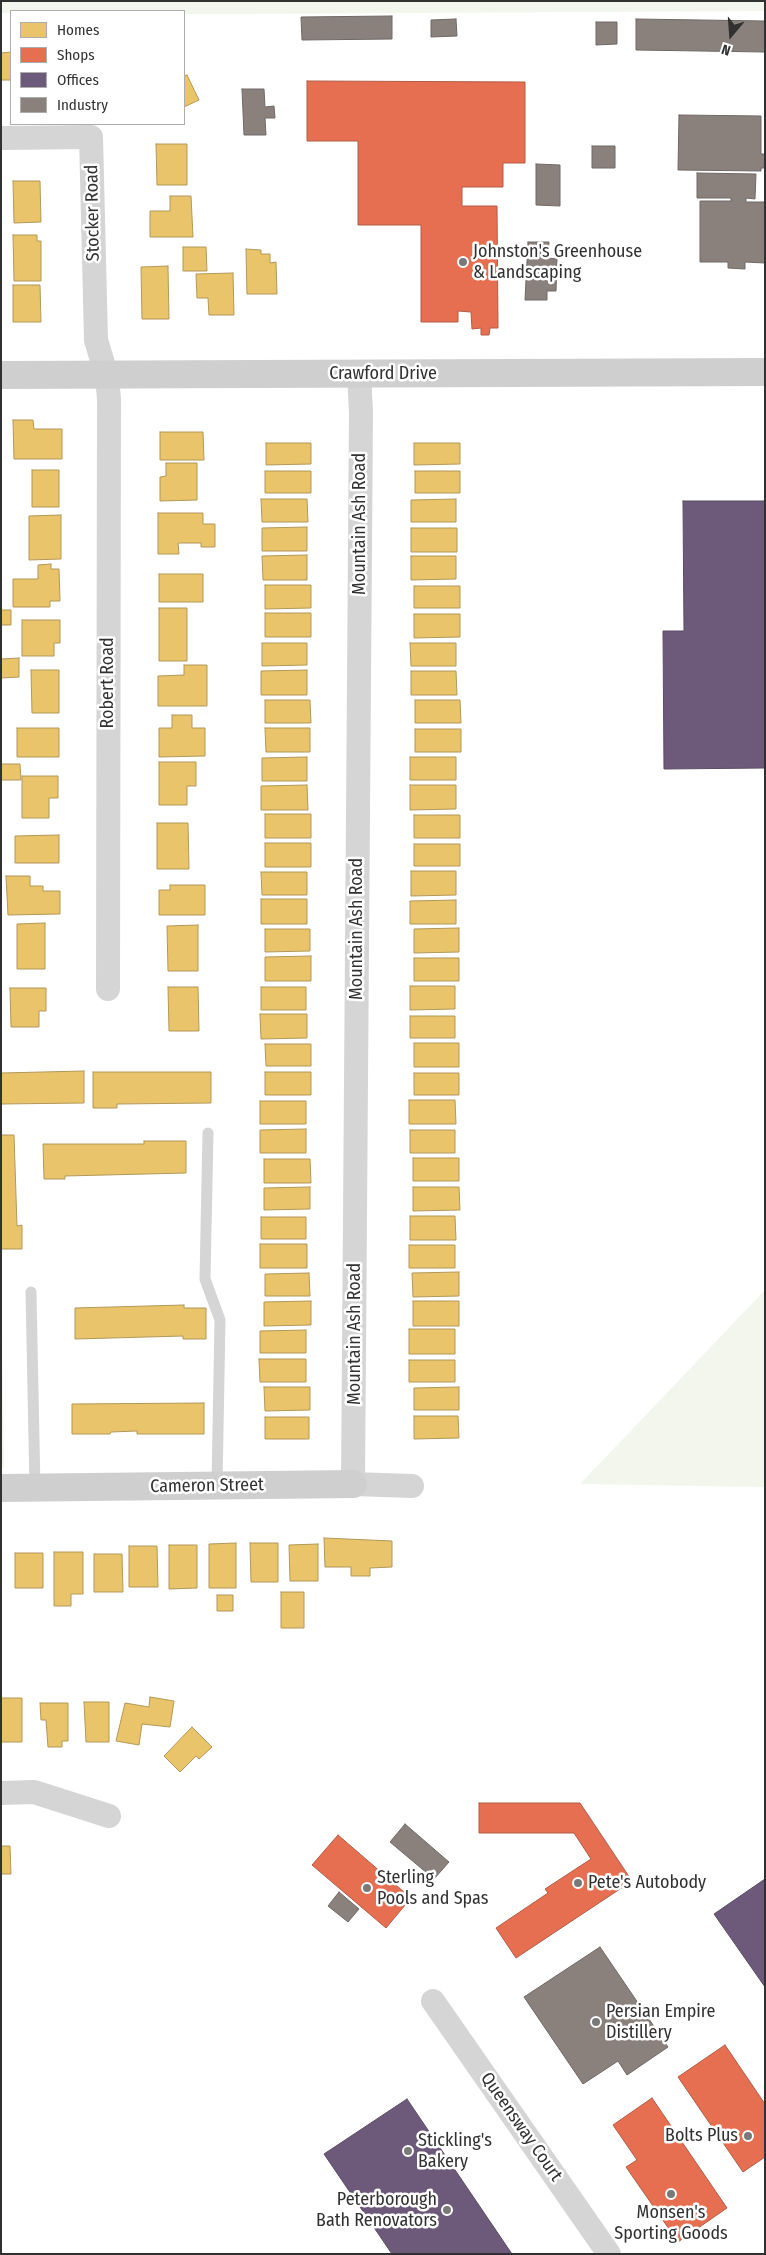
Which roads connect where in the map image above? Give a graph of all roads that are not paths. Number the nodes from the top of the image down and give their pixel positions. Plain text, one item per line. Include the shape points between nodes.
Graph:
1 (1, 138) edge
2 (765, 372) edge
3 (359, 374) junction
4 (1, 375) edge
5 (108, 377) junction
6 (108, 989) dead end
7 (208, 1133) dead end
8 (31, 1292) dead end
9 (353, 1484) junction
10 (217, 1485) junction
11 (412, 1486) dead end
12 (1, 1488) edge
13 (35, 1489) junction
14 (1, 1793) edge
15 (108, 1816) dead end
16 (432, 2001) dead end
17 (608, 2254) edge

1 - 5 street, Stocker Road via 91,137 96,340
2 - 3 street, Crawford Drive
3 - 5 street, Crawford Drive
3 - 9 street, Mountain Ash Road
4 - 5 street, Crawford Drive
5 - 6 street, Robert Road
7 - 10 lane via 205,1279 220,1320
8 - 13 lane
9 - 10 street, Cameron Street
9 - 11 street, Cameron Street
10 - 13 street, Cameron Street
12 - 13 street, Cameron Street
14 - 15 street via 34,1792
16 - 17 street, Queensway Court

